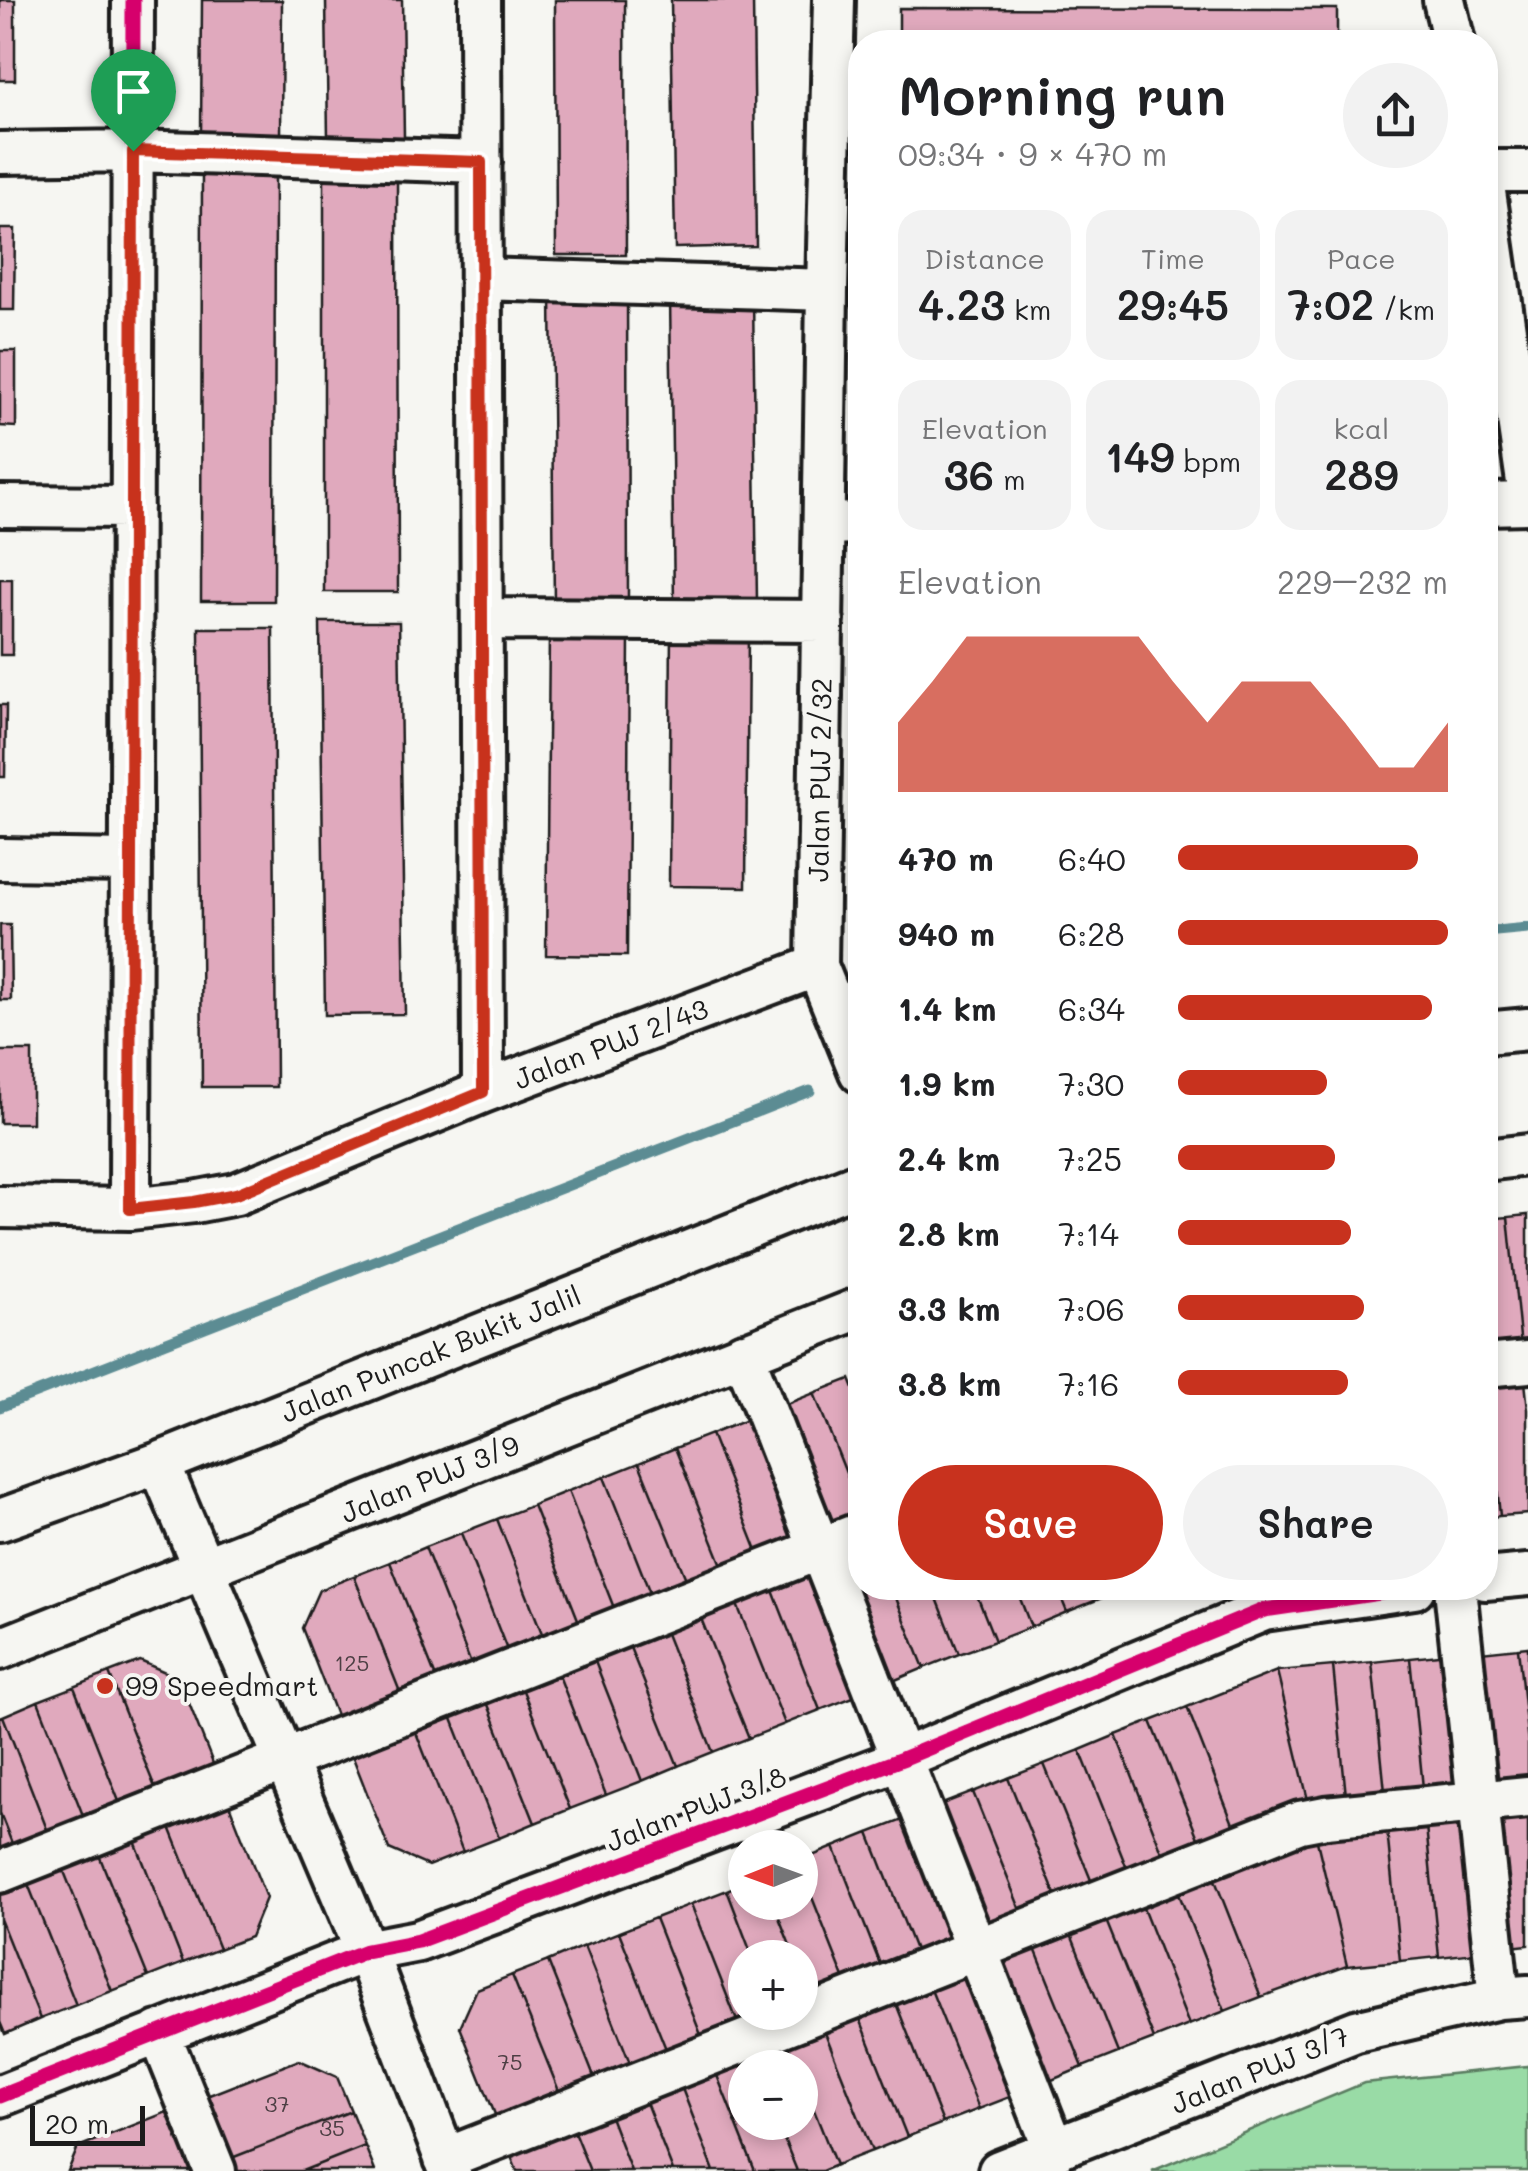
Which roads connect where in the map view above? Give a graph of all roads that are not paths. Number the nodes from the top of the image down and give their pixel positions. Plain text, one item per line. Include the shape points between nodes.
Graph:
1 (134, 0) edge
2 (480, 0) edge
3 (834, 0) edge
4 (1444, 0) edge
5 (1451, 30) edge
6 (133, 151) junction
7 (0, 153) edge
8 (481, 162) junction
9 (1498, 170) edge
10 (1528, 171) edge
11 (846, 173) edge
12 (481, 279) junction
13 (1498, 282) edge
14 (827, 290) junction
15 (1528, 489) edge
16 (1528, 503) edge
17 (1498, 504) edge
18 (0, 506) edge
19 (132, 506) junction
20 (842, 524) edge
21 (482, 619) junction
22 (823, 620) junction
23 (0, 859) edge
24 (131, 860) junction
25 (817, 966) junction
26 (1528, 1029) edge
27 (1498, 1032) edge
28 (848, 1042) edge
29 (483, 1092) junction
30 (1528, 1156) edge
31 (1498, 1159) edge
32 (848, 1188) edge
33 (0, 1206) edge
34 (130, 1209) junction
35 (848, 1313) edge
36 (743, 1353) junction
37 (1528, 1362) edge
38 (1498, 1365) edge
39 (159, 1463) junction
40 (0, 1520) edge
41 (848, 1537) edge
42 (820, 1549) junction
43 (205, 1569) junction
44 (1528, 1574) edge
45 (1498, 1577) edge
46 (1332, 1600) edge
47 (1455, 1600) edge
48 (0, 1648) edge
49 (284, 1759) junction
50 (902, 1759) junction
51 (1528, 1797) edge
52 (1478, 1802) junction
53 (0, 1872) edge
54 (976, 1950) junction
55 (366, 1951) junction
56 (1514, 1997) edge
57 (159, 2032) junction
58 (0, 2096) edge
59 (1056, 2150) junction
60 (448, 2165) edge
61 (215, 2171) edge
62 (999, 2171) edge

1 - 6 street
2 - 8 street
3 - 11 street, Jalan PUJ 2/32
4 - 5 street
6 - 7 street
6 - 8 street
6 - 19 street
8 - 12 street
9 - 10 street
11 - 14 street, Jalan PUJ 2/32
12 - 14 street
12 - 21 street
13 - 15 street
14 - 20 street, Jalan PUJ 2/32
16 - 17 street
18 - 19 street
19 - 24 street
20 - 22 street, Jalan PUJ 2/32
21 - 22 street
21 - 29 street
22 - 25 street, Jalan PUJ 2/32
23 - 24 street
24 - 34 street
25 - 28 street, Jalan PUJ 2/32
25 - 29 street, Jalan PUJ 2/43
26 - 27 street
29 - 34 street, Jalan PUJ 2/43 via 236,1194
30 - 31 street
32 - 39 street, Jalan Puncak Bukit Jalil
33 - 34 street, Jalan PUJ 2/43
35 - 36 street, Jalan PUJ 3/9
36 - 42 street
36 - 43 street, Jalan PUJ 3/9
37 - 38 street
39 - 40 street, Jalan Puncak Bukit Jalil
39 - 43 street
41 - 42 street
42 - 49 street
42 - 50 street
43 - 48 street, Jalan PUJ 3/9
43 - 49 street
44 - 45 street
46 - 50 street, Jalan PUJ 3/8 via 1264,1610
47 - 52 street
49 - 53 street
49 - 55 street
50 - 54 street
50 - 55 street, Jalan PUJ 3/8 via 418,1941
51 - 52 street
52 - 54 street via 1300,1822
52 - 56 street
54 - 59 street
54 - 60 street
55 - 57 street, Jalan PUJ 3/8
55 - 60 street
56 - 59 street, Jalan PUJ 3/7 via 1356,2031
57 - 58 street, Jalan PUJ 3/8
57 - 61 street
59 - 62 street, Jalan PUJ 3/7

